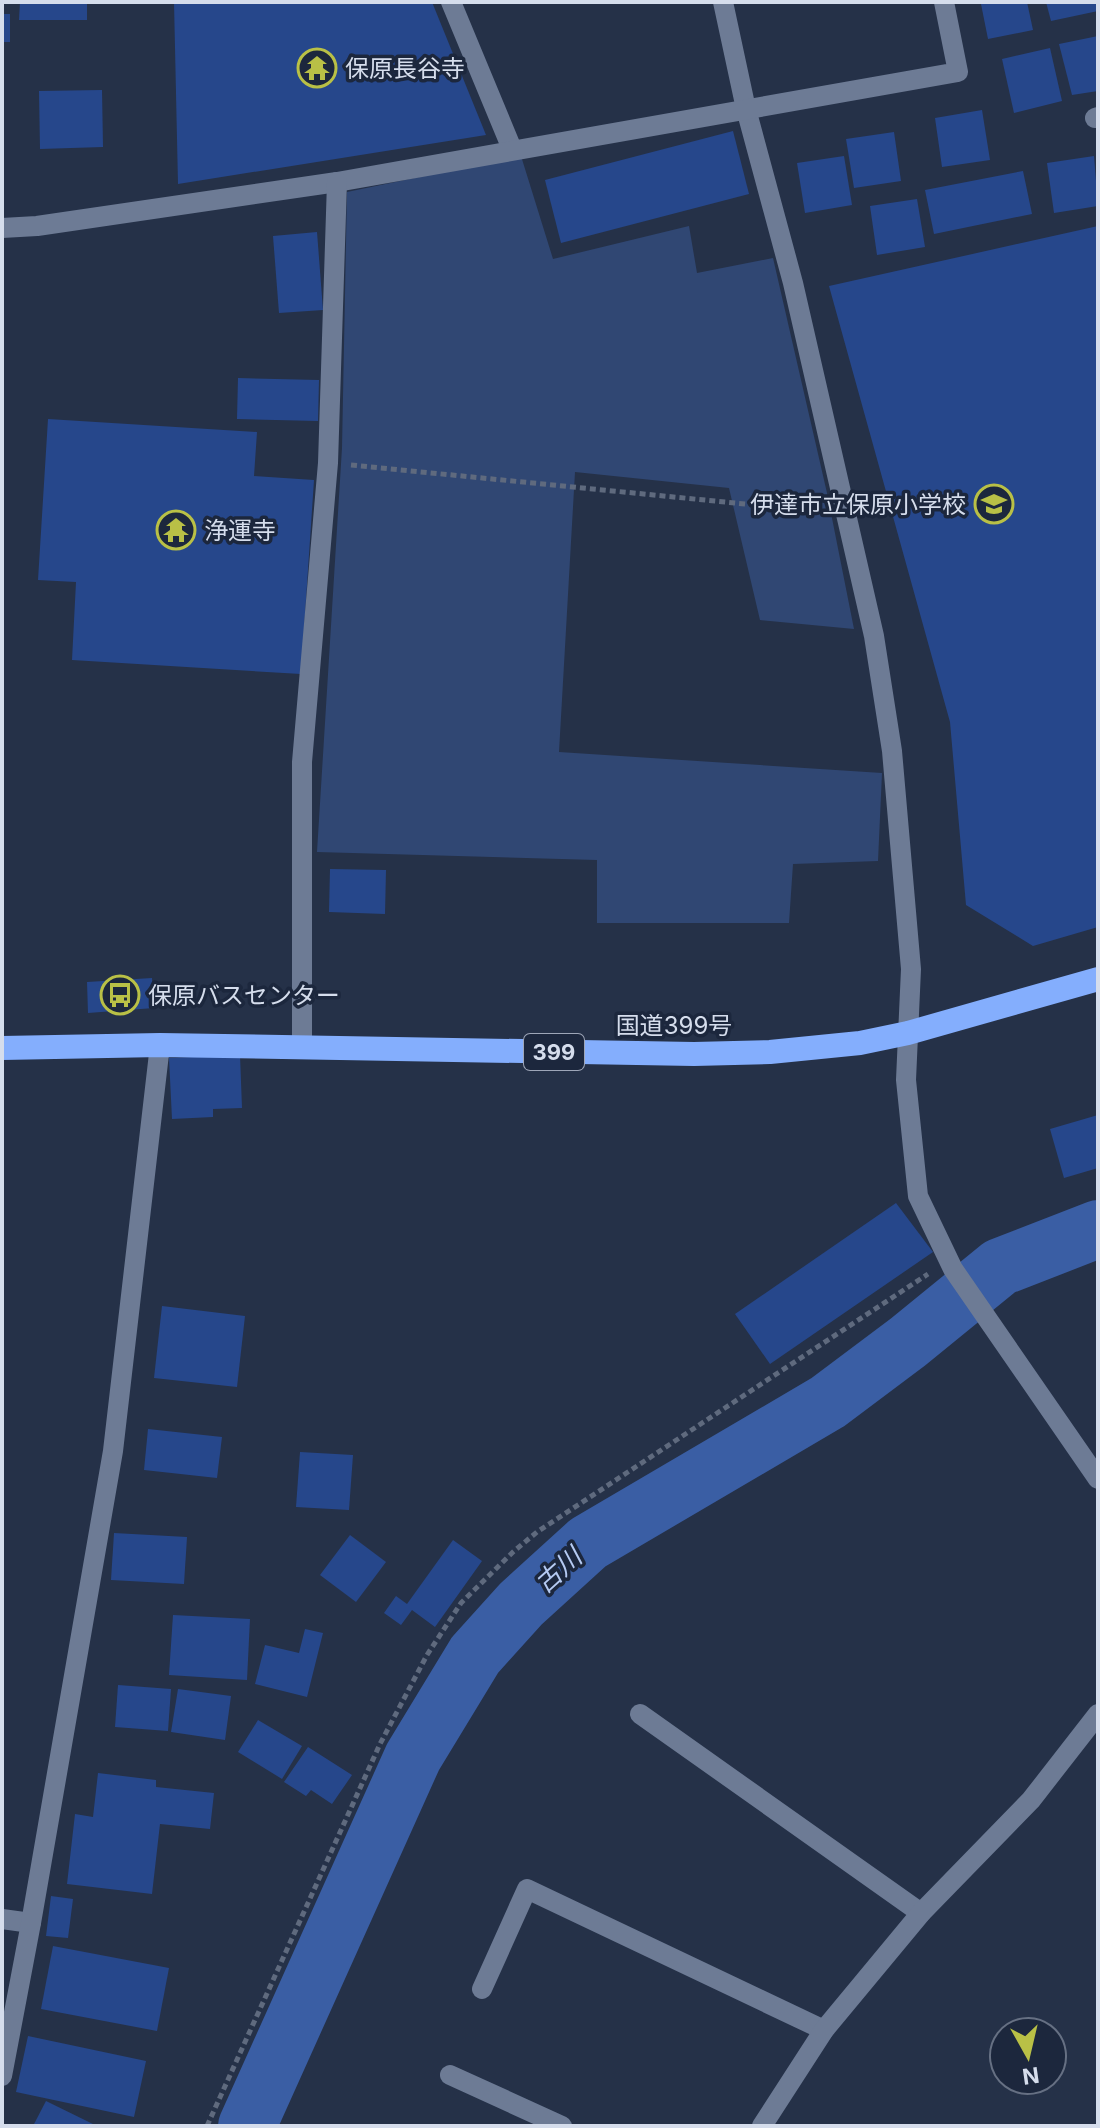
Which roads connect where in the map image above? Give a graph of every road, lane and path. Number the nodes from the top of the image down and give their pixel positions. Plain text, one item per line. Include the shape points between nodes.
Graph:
1 (451, 2) edge
2 (723, 2) edge
3 (944, 2) edge
4 (746, 109) junction
5 (512, 149) junction
6 (337, 182) junction
7 (2, 228) edge
8 (328, 463) junction
9 (843, 502) junction
10 (1098, 979) edge
11 (908, 1033) junction
12 (160, 1045) junction
13 (302, 1047) junction
14 (2, 1048) edge
15 (951, 1265) junction
16 (1098, 1479) edge
17 (640, 1714) dead end
18 (1098, 1714) edge
19 (921, 1913) junction
20 (2, 1919) edge
21 (31, 1923) junction
22 (482, 1989) dead end
23 (824, 2030) junction
24 (450, 2075) dead end
25 (2, 2076) edge
26 (207, 2126) edge
27 (562, 2126) edge
28 (762, 2126) edge

1 - 5 street
2 - 4 street
3 - 4 street via 958,72
4 - 5 street
4 - 9 street
5 - 6 street
6 - 7 street
6 - 8 street
8 - 9 path via 795,509
8 - 13 street via 302,762
9 - 11 street via 874,636 892,751 911,969
10 - 11 highway, 国道399号 / 399
11 - 13 highway, 国道399号 / 399 via 860,1043 709,1054
11 - 15 street via 906,1080 918,1196
12 - 13 highway, 国道399号 / 399
12 - 14 highway, 国道399号 / 399
12 - 21 street via 113,1451
15 - 16 street
15 - 26 path via 537,1532 461,1603 380,1744
17 - 19 street
18 - 19 street via 1031,1800
19 - 23 street
20 - 21 street
21 - 25 street
22 - 23 street via 527,1889
23 - 28 street
24 - 27 street

